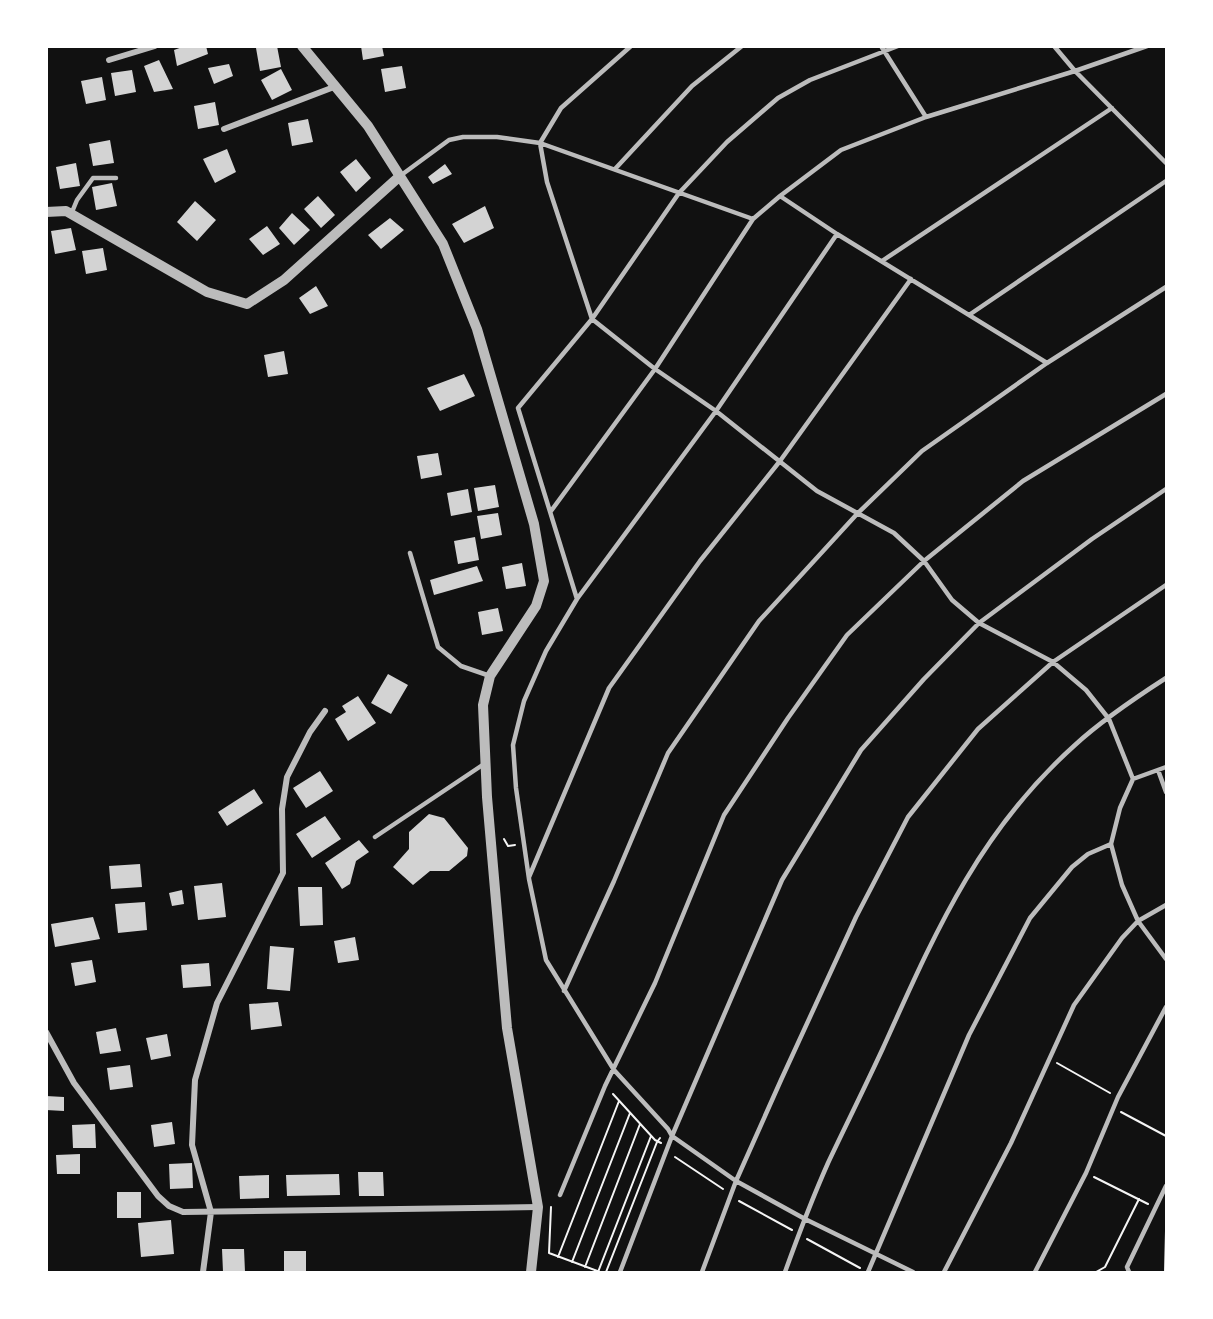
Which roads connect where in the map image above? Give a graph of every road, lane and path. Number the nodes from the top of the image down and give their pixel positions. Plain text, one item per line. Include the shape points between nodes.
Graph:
1 (155, 46) edge
2 (302, 46) edge
3 (631, 46) edge
4 (742, 46) edge
5 (898, 46) edge
6 (1054, 46) edge
7 (1147, 46) edge
8 (883, 49) edge
9 (109, 60) dead end
10 (1075, 71) junction
11 (334, 87) junction
12 (1112, 108) junction
13 (926, 117) junction
14 (224, 129) dead end
15 (540, 143) junction
16 (1167, 163) edge
17 (615, 169) junction
18 (400, 176) junction
19 (116, 178) dead end
20 (1167, 181) edge
21 (679, 193) junction
22 (780, 196) junction
23 (46, 212) edge
24 (72, 214) junction
25 (753, 219) junction
26 (837, 234) junction
27 (882, 261) junction
28 (911, 279) junction
29 (1167, 287) edge
30 (969, 315) junction
31 (592, 319) junction
32 (1047, 363) junction
33 (655, 369) junction
34 (1167, 394) edge
35 (716, 411) junction
36 (780, 461) junction
37 (1167, 489) edge
38 (551, 511) junction
39 (857, 514) junction
40 (410, 553) dead end
41 (924, 561) junction
42 (1167, 585) edge
43 (577, 599) junction
44 (979, 623) junction
45 (1053, 662) junction
46 (490, 676) junction
47 (1167, 678) edge
48 (326, 711) dead end
49 (1109, 719) junction
50 (486, 762) junction
51 (1167, 767) edge
52 (1158, 770) junction
53 (1133, 779) junction
54 (1167, 792) edge
55 (500, 832) dead end
56 (375, 837) dead end
57 (1111, 844) junction
58 (524, 845) junction
59 (529, 879) junction
60 (1167, 905) edge
61 (1138, 921) junction
62 (1167, 959) edge
63 (564, 991) junction
64 (1167, 1007) edge
65 (46, 1032) edge
66 (1049, 1059) junction
67 (614, 1070) junction
68 (1118, 1097) junction
69 (619, 1101) dead end
70 (1113, 1108) junction
71 (630, 1113) dead end
72 (640, 1124) dead end
73 (668, 1130) junction
74 (651, 1136) dead end
75 (672, 1136) junction
76 (1167, 1136) edge
77 (1086, 1173) junction
78 (736, 1181) junction
79 (1167, 1186) edge
80 (560, 1195) dead end
81 (1139, 1199) dead end
82 (538, 1207) junction
83 (1157, 1208) junction
84 (211, 1212) junction
85 (805, 1219) junction
86 (1167, 1231) edge
87 (549, 1254) dead end
88 (874, 1255) junction
89 (558, 1257) junction
90 (572, 1262) junction
91 (585, 1267) junction
92 (203, 1272) edge
93 (531, 1272) edge
94 (599, 1272) edge
95 (606, 1272) edge
96 (620, 1272) edge
97 (702, 1272) edge
98 (784, 1272) edge
99 (867, 1272) edge
100 (913, 1272) edge
101 (944, 1272) edge
102 (1035, 1272) edge
103 (1096, 1272) edge
104 (1129, 1272) edge
105 (1165, 1272) edge

1 - 9 street
2 - 11 street
3 - 15 lane via 561,108
4 - 17 lane via 692,86
5 - 8 lane
6 - 10 lane
7 - 10 lane
8 - 13 lane
8 - 21 lane via 778,98 727,142
10 - 12 lane
10 - 13 lane
11 - 14 street
11 - 18 street via 368,126
12 - 16 lane
12 - 27 lane
13 - 22 lane via 841,150
15 - 17 lane
15 - 18 lane via 498,137 449,140
15 - 31 lane via 547,182
17 - 21 lane
18 - 24 street via 284,280 248,304 207,291
18 - 46 street via 443,244 477,329 534,524 544,581 536,606
19 - 24 lane via 93,178
20 - 30 lane
21 - 25 lane
21 - 31 lane
22 - 25 lane
22 - 26 lane
23 - 24 street
25 - 33 lane
26 - 27 lane
26 - 35 lane
27 - 28 lane
28 - 30 lane
28 - 36 lane
29 - 32 lane
30 - 32 lane
31 - 33 lane
31 - 38 lane via 518,408
32 - 39 lane via 922,451
33 - 35 lane
33 - 38 lane
34 - 41 lane via 1023,481
35 - 36 lane
35 - 43 lane
36 - 39 lane via 817,491
36 - 59 lane via 700,561 609,688
37 - 44 lane
38 - 43 lane
39 - 41 lane via 894,533
39 - 63 lane via 759,621 668,753
40 - 46 lane via 438,647 461,666
41 - 44 lane via 952,600
41 - 67 lane via 847,635 724,815 655,983
42 - 45 lane
43 - 58 lane via 546,651 524,701 513,745
44 - 45 lane
44 - 75 lane via 861,750 782,880
45 - 49 lane via 1086,690
45 - 78 lane via 978,729 908,817 856,917
46 - 50 street via 483,705
47 - 49 lane
48 - 84 street via 310,732 287,777 282,809 283,873 217,1003 195,1080 192,1145
49 - 53 lane
49 - 85 lane via 1036,782 961,885 915,974
50 - 56 lane
50 - 82 street via 507,1028
51 - 52 lane
52 - 53 lane
52 - 54 lane
53 - 57 lane via 1120,808
55 - 58 path via 508,846
57 - 61 lane via 1122,885
57 - 88 lane via 1088,854 1072,867 1030,918 969,1035
58 - 59 lane
59 - 63 lane via 546,960
60 - 61 lane
61 - 62 lane
61 - 66 lane via 1074,1005
63 - 67 lane
64 - 68 lane
65 - 84 street via 74,1083 158,1196 183,1212
66 - 68 path
66 - 101 lane via 1011,1143
67 - 73 lane
67 - 80 lane
68 - 70 lane
69 - 89 path
70 - 76 path
70 - 77 lane
71 - 90 path
72 - 91 path
73 - 75 lane
73 - 95 path via 657,1142
74 - 94 path
75 - 78 lane
75 - 96 lane
77 - 83 path
77 - 102 lane
78 - 85 lane
78 - 97 lane
79 - 83 lane
81 - 103 path via 1104,1267
82 - 84 street
82 - 93 street
83 - 104 lane via 1127,1267
84 - 92 street
85 - 88 lane
85 - 98 lane
86 - 105 path
87 - 89 path
88 - 99 lane
88 - 100 lane
89 - 90 path
90 - 91 path
91 - 94 path

